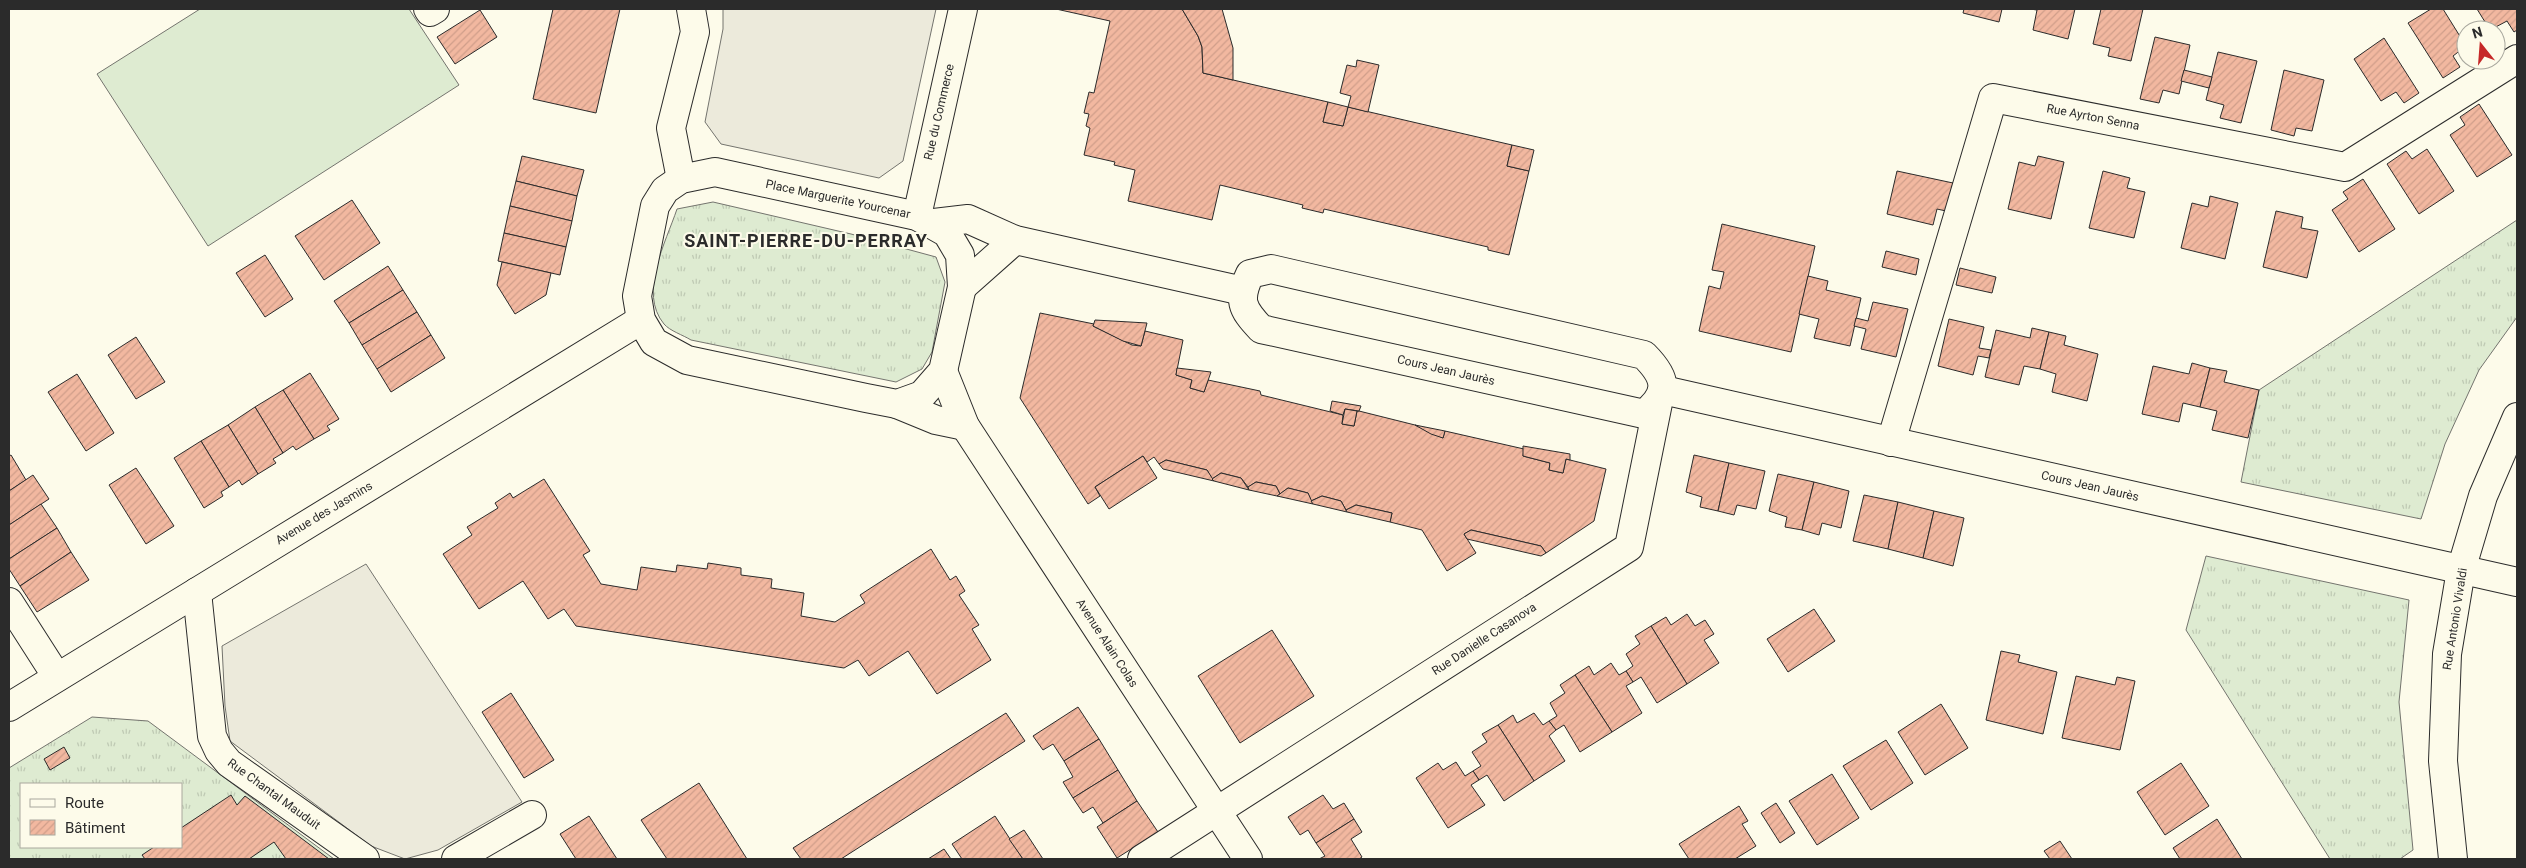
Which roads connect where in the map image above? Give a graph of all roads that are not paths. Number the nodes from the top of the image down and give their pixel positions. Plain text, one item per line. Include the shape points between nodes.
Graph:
1 (428, 9) edge
2 (435, 9) edge
3 (691, 9) edge
4 (963, 9) edge
5 (2517, 58) edge
6 (681, 180) junction
7 (926, 220) junction
8 (1015, 240) junction
9 (962, 287) junction
10 (1242, 291) junction
11 (641, 320) junction
12 (943, 371) junction
13 (1661, 397) junction
14 (897, 404) junction
15 (2517, 418) edge
16 (965, 426) junction
17 (1891, 442) junction
18 (2462, 570) junction
19 (2517, 582) edge
20 (197, 592) junction
21 (9, 602) edge
22 (57, 678) junction
23 (9, 707) edge
24 (1217, 811) junction
25 (532, 815) dead end
26 (365, 859) edge
27 (456, 859) edge
28 (1142, 859) edge
29 (1248, 859) edge
30 (2453, 859) edge

1 - 2 street via 430,12
3 - 6 street via 694,32 671,128
4 - 7 street, Rue du Commerce
5 - 17 street, Rue Ayrton Senna via 2345,168 1993,98
6 - 7 street, Place Marguerite Yourcenar via 715,172
6 - 11 street, Place Marguerite Yourcenar via 666,190 655,206 637,296
7 - 8 street via 968,219
7 - 9 street via 948,233 960,255
8 - 9 street
8 - 10 street
9 - 12 street
10 - 13 street, Cours Jean Jaurès via 1246,313 1261,328 1644,414
10 - 13 street via 1250,274 1271,269 1644,355 1658,369
11 - 14 street, Place Marguerite Yourcenar via 654,342 687,360
11 - 20 street, Avenue des Jasmins
12 - 14 street via 922,395
12 - 16 street, Avenue Alain Colas
13 - 17 street, Cours Jean Jaurès
13 - 24 street, Rue Danielle Casanova via 1629,546
14 - 16 street via 936,420
15 - 18 street, Rue Antonio Vivaldi via 2483,496
16 - 24 street, Avenue Alain Colas
17 - 18 street, Cours Jean Jaurès
18 - 19 street, Cours Jean Jaurès
18 - 30 street, Rue Antonio Vivaldi via 2447,654 2444,751
20 - 22 street, Avenue des Jasmins
20 - 26 street, Rue Chantal Mauduit via 208,682 209,721 219,751 229,763
21 - 22 street
22 - 23 street, Avenue des Jasmins
24 - 28 street, Rue Danielle Casanova
24 - 29 street, Avenue Alain Colas
25 - 27 street

